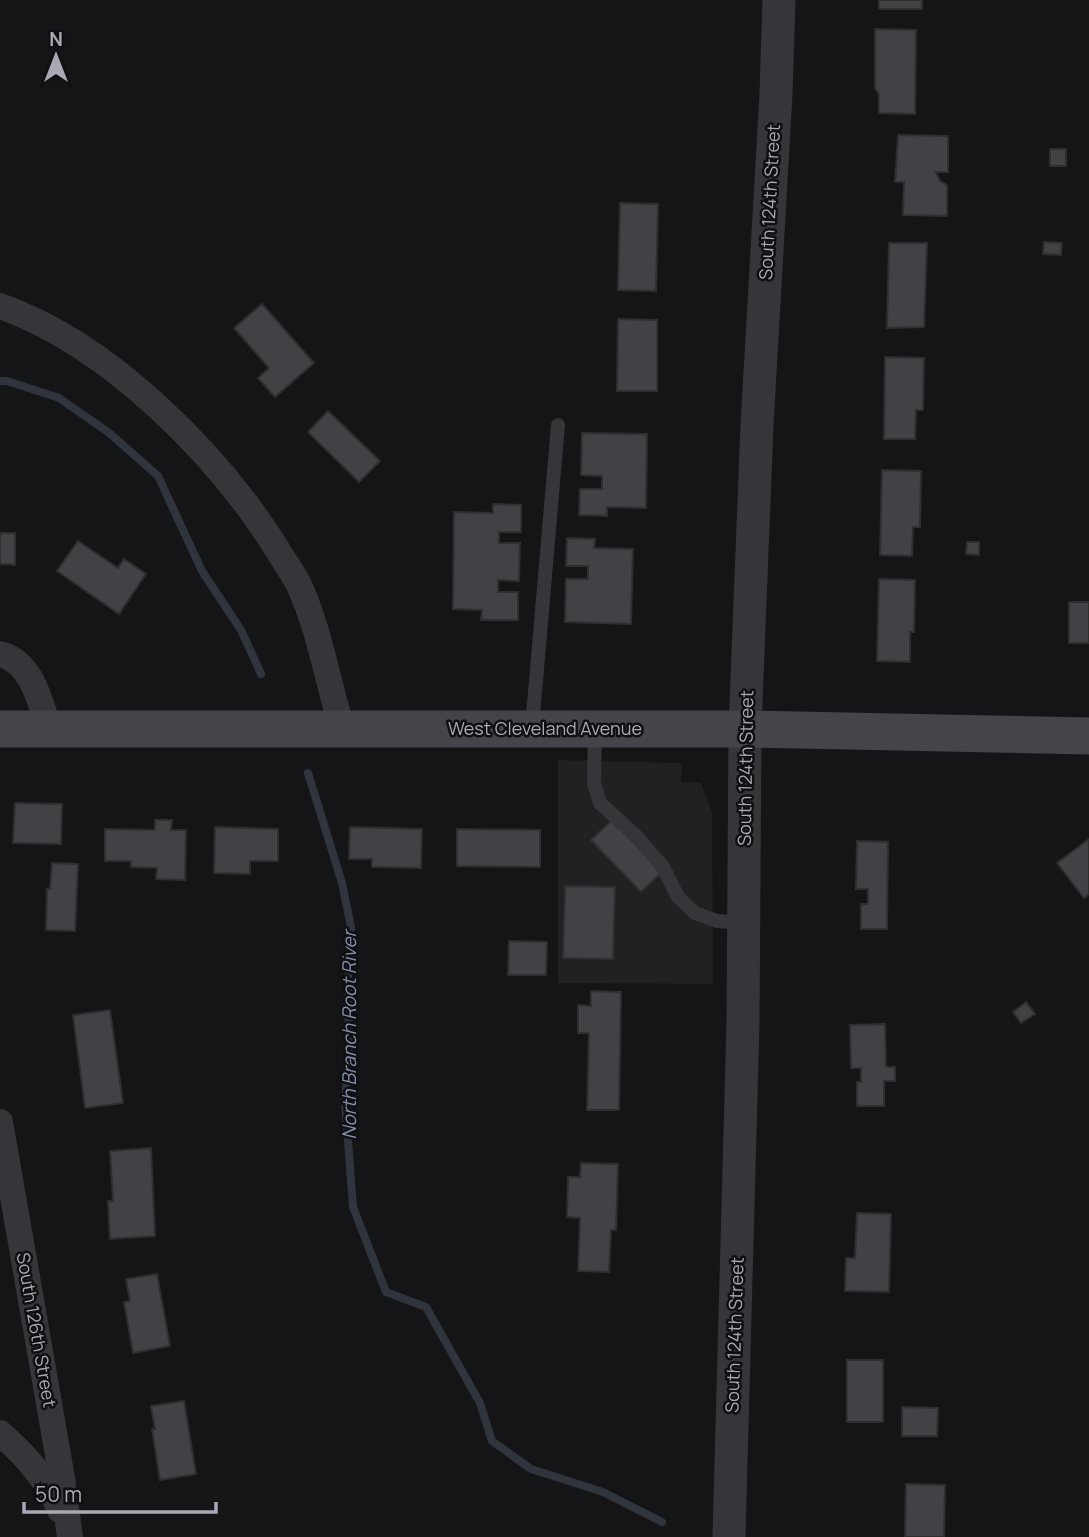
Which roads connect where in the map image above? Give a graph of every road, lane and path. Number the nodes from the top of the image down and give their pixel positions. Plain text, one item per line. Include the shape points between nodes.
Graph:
1 (779, 0) edge
2 (0, 306) edge
3 (558, 425) dead end
4 (0, 654) edge
5 (342, 728) junction
6 (0, 729) edge
7 (49, 729) junction
8 (532, 729) junction
9 (595, 729) junction
10 (745, 729) junction
11 (1089, 736) edge
12 (744, 923) junction
13 (0, 1122) edge
14 (0, 1433) edge
15 (68, 1531) edge
16 (729, 1537) edge

1 - 10 street, South 124th Street
2 - 5 street via 24,314 102,361 167,416 218,468 255,514 297,582 325,658
3 - 8 lane
4 - 7 street via 21,665 36,690
5 - 7 main road, West Cleveland Avenue
5 - 8 main road, West Cleveland Avenue
6 - 7 main road, West Cleveland Avenue
8 - 9 main road, West Cleveland Avenue
9 - 10 main road, West Cleveland Avenue
9 - 12 lane via 594,784 600,803 638,838 663,867 678,897 695,913
10 - 11 main road, West Cleveland Avenue
10 - 12 street, South 124th Street
12 - 16 street, South 124th Street
13 - 15 street, South 126th Street
14 - 15 street via 39,1472

